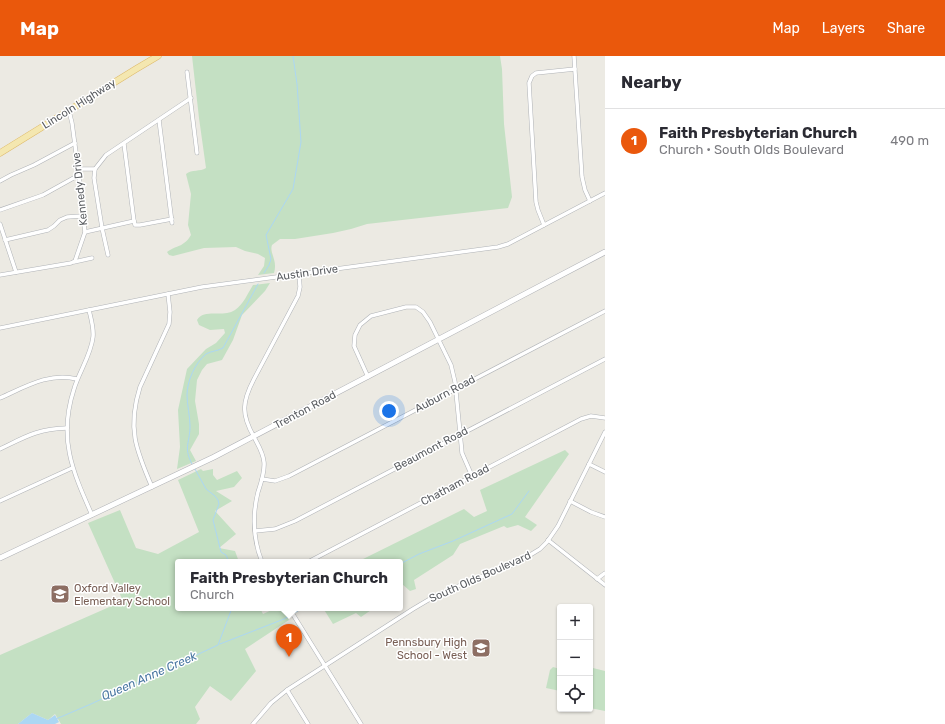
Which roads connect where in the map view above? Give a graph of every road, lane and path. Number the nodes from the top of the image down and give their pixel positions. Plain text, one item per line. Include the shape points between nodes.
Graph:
1 (158, 56) edge
2 (574, 56) edge
3 (575, 69) junction
4 (187, 72) dead end
5 (191, 98) junction
6 (69, 111) junction
7 (159, 120) junction
8 (75, 143) junction
9 (124, 144) junction
10 (198, 153) dead end
11 (0, 154) edge
12 (79, 169) junction
13 (95, 169) junction
14 (79, 175) junction
15 (0, 181) edge
16 (605, 193) edge
17 (590, 201) junction
18 (0, 210) edge
19 (82, 216) junction
20 (134, 221) junction
21 (0, 224) edge
22 (544, 225) junction
23 (102, 228) junction
24 (85, 232) junction
25 (5, 240) junction
26 (605, 252) edge
27 (108, 255) dead end
28 (92, 258) dead end
29 (74, 262) junction
30 (16, 272) junction
31 (299, 274) junction
32 (0, 275) edge
33 (168, 294) junction
34 (89, 310) junction
35 (605, 311) edge
36 (0, 328) edge
37 (439, 340) junction
38 (605, 359) edge
39 (368, 377) junction
40 (77, 379) junction
41 (455, 389) junction
42 (0, 398) edge
43 (605, 418) edge
44 (67, 428) junction
45 (605, 432) edge
46 (460, 434) junction
47 (254, 436) junction
48 (0, 449) edge
49 (589, 464) junction
50 (72, 468) junction
51 (605, 472) edge
52 (472, 476) junction
53 (262, 479) junction
54 (152, 488) junction
55 (0, 501) edge
56 (570, 501) junction
57 (92, 515) junction
58 (605, 517) edge
59 (255, 532) junction
60 (548, 540) junction
61 (0, 558) edge
62 (261, 559) edge
63 (314, 559) edge
64 (605, 573) edge
65 (597, 579) junction
66 (605, 585) edge
67 (290, 611) edge
68 (325, 665) junction
69 (287, 690) junction
70 (253, 724) edge
71 (308, 724) edge
72 (361, 724) edge

1 - 6 main road, Lincoln Highway
2 - 3 street
3 - 17 street via 582,177
3 - 22 street via 536,73 529,82 536,202
4 - 5 street
5 - 7 street
5 - 10 street
6 - 8 street, Kennedy Drive
6 - 11 main road, Lincoln Highway
7 - 9 street
7 - 20 street via 172,221 140,225 135,225
8 - 12 street, Kennedy Drive
8 - 15 street
9 - 13 street via 106,155
9 - 20 street
12 - 13 street
12 - 14 street, Kennedy Drive
13 - 23 street via 94,178
14 - 18 street via 43,195
14 - 19 street, Kennedy Drive
16 - 17 street, Austin Drive
17 - 22 street, Austin Drive
19 - 24 street, Kennedy Drive
19 - 25 street via 67,217 48,230
20 - 23 street
21 - 25 street
22 - 31 street, Austin Drive via 498,247
23 - 24 street
23 - 27 street
24 - 29 street, Kennedy Drive
25 - 30 street
26 - 37 main road, Trenton Road
28 - 29 street
29 - 30 street
30 - 32 street
31 - 33 street, Austin Drive
31 - 47 street via 298,296 246,396 244,413
33 - 34 street, Austin Drive
33 - 54 street via 169,324 136,398 134,419 136,448
34 - 36 street, Austin Drive
34 - 40 street via 93,338
35 - 41 street, Auburn Road
37 - 39 main road, Trenton Road
37 - 39 street via 426,316 416,307 371,316 357,329 354,342 355,350
37 - 41 street via 451,365
38 - 46 street, Beaumont Road
39 - 47 main road, Trenton Road
40 - 42 street via 62,376 47,378
40 - 44 street via 68,410
41 - 46 street
41 - 53 street, Auburn Road via 281,479
43 - 52 street, Chatham Road via 591,416 581,419
44 - 48 street via 43,430
44 - 50 street
45 - 49 street, South Olds Boulevard
46 - 52 street via 464,457
46 - 59 street, Beaumont Road via 287,525
47 - 53 street via 263,456
47 - 54 main road, Trenton Road
49 - 51 street
49 - 56 street, South Olds Boulevard
50 - 55 street
50 - 57 street
52 - 63 street, Chatham Road
53 - 59 street via 255,511
54 - 57 main road, Trenton Road
56 - 58 street
56 - 60 street, South Olds Boulevard
57 - 61 main road, Trenton Road
59 - 62 street
60 - 65 street
60 - 68 street, South Olds Boulevard via 540,549 521,561 435,596
64 - 65 street
65 - 66 street
67 - 68 street
68 - 69 street, South Olds Boulevard
68 - 72 street
69 - 70 street, South Olds Boulevard via 271,703
69 - 71 street

